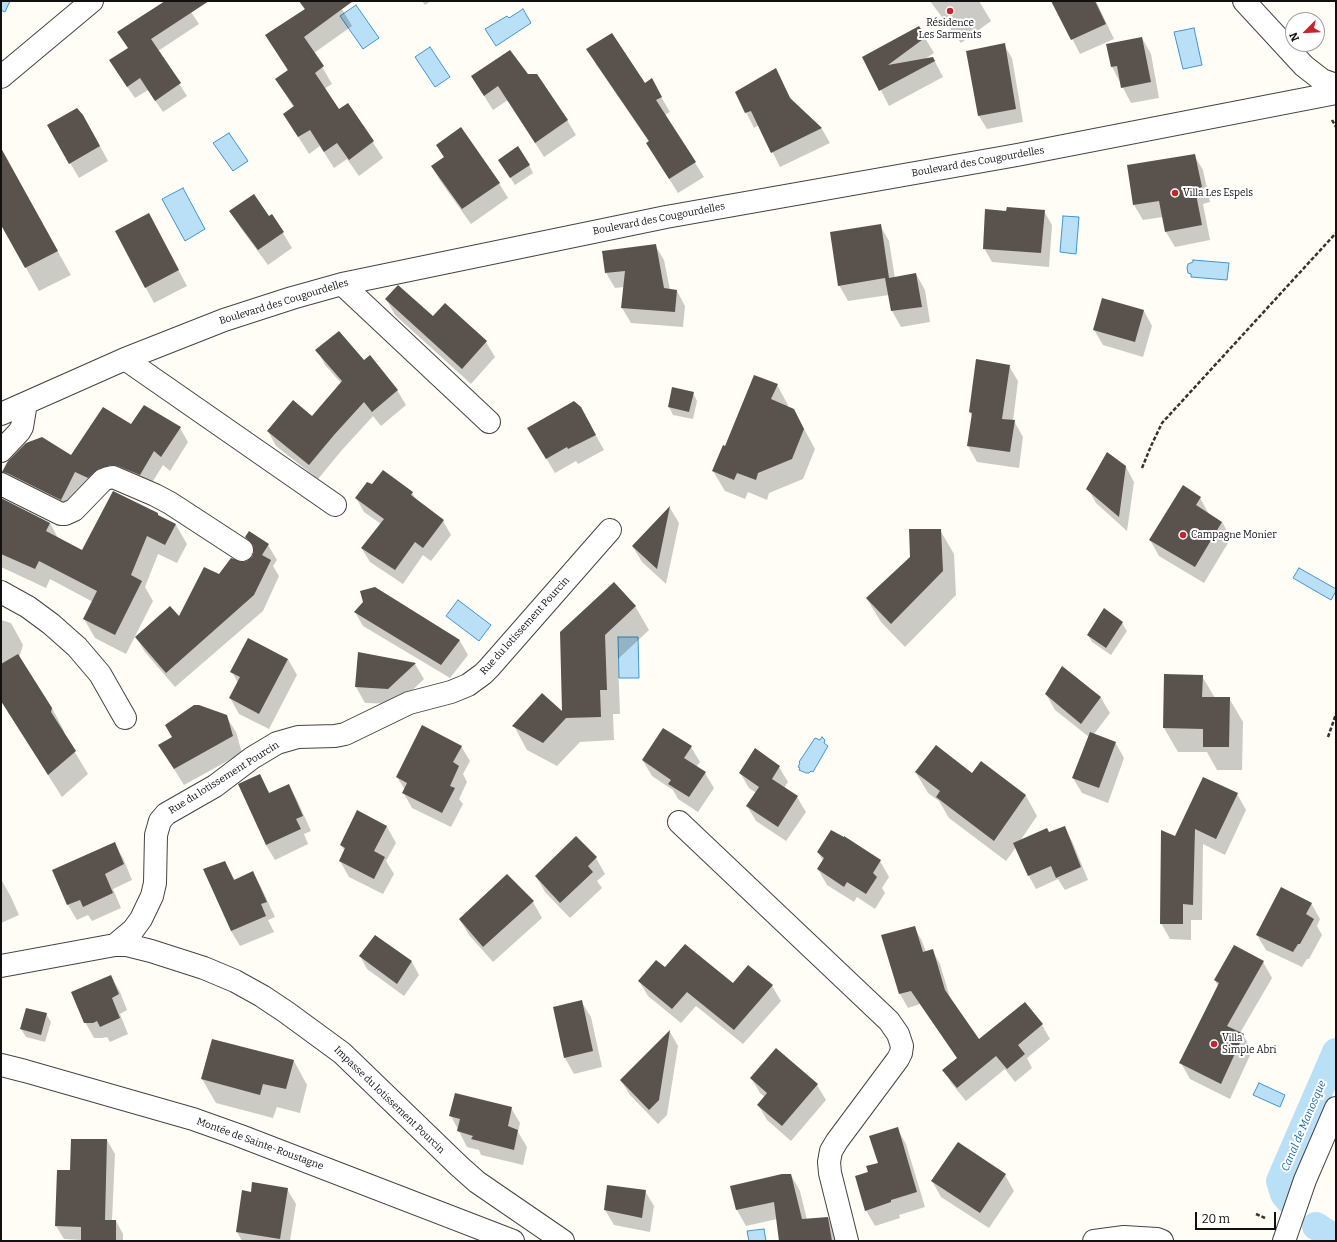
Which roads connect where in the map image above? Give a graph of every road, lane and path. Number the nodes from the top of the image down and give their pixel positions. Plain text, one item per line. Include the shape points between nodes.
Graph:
1 (92, 1) edge
2 (1244, 1) edge
3 (3, 71) edge
4 (1336, 85) edge
5 (1336, 93) edge
6 (1336, 233) edge
7 (342, 284) junction
8 (125, 358) junction
9 (26, 403) junction
10 (1, 414) edge
11 (489, 422) dead end
12 (1, 451) edge
13 (1142, 468) dead end
14 (1, 484) edge
15 (335, 506) dead end
16 (610, 530) dead end
17 (242, 550) dead end
18 (1, 592) edge
19 (1336, 714) edge
20 (125, 718) dead end
21 (1328, 737) dead end
22 (679, 822) dead end
23 (115, 944) junction
24 (1, 966) edge
25 (1, 1065) edge
26 (1336, 1108) edge
27 (513, 1241) edge
28 (563, 1241) edge
29 (847, 1241) edge
30 (1094, 1241) edge
31 (1162, 1241) edge
32 (1284, 1241) edge

1 - 3 street
2 - 4 street via 1304,66 1322,80
5 - 7 street, Boulevard des Cougourdelles via 1024,154 666,217
6 - 13 path via 1162,423
7 - 8 street, Boulevard des Cougourdelles via 224,320
7 - 11 street
8 - 9 street, Boulevard des Cougourdelles
8 - 15 street
9 - 10 street, Boulevard des Cougourdelles
9 - 12 street via 22,427
14 - 17 street via 65,514 74,510 103,480 113,477 170,503
16 - 23 street, Rue du lotissement Pourcin via 489,668 468,685 409,703 345,734 298,737 277,743 215,786 166,814 156,835 155,883 152,896 133,930
18 - 20 street via 28,607 77,647 100,674
19 - 21 path
22 - 29 street via 889,1021 898,1034 902,1046 898,1059 831,1151 830,1173
23 - 24 street, Rue du lotissement Pourcin
23 - 28 street, Impasse du lotissement Pourcin via 151,951 204,968 262,996 342,1053 477,1182
25 - 27 street, Montée de Sainte-Roustagne via 238,1135
26 - 32 street via 1305,1180
30 - 31 street via 1124,1236

